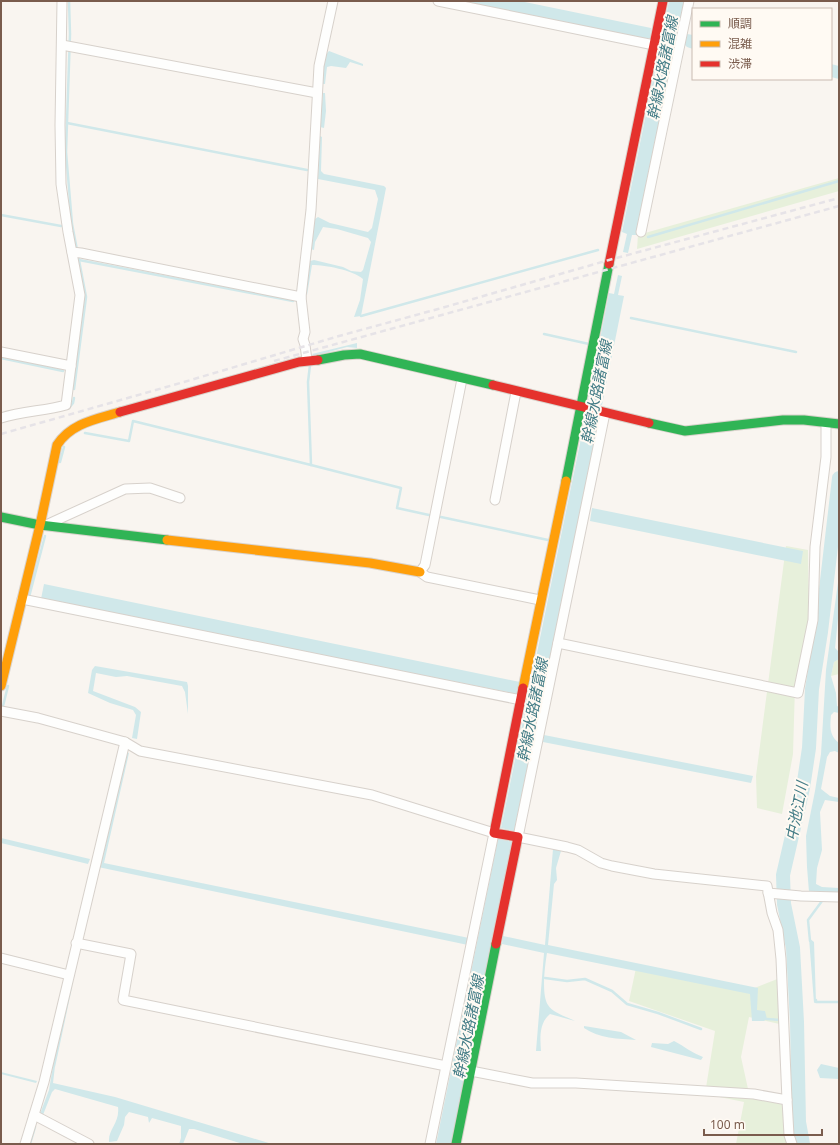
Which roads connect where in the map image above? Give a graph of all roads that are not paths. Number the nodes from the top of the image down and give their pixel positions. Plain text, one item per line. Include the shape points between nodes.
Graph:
1 (62, 1) edge
2 (333, 1) edge
3 (438, 1) edge
4 (663, 1) edge
5 (689, 1) edge
6 (62, 45) junction
7 (654, 45) junction
8 (317, 93) junction
9 (642, 232) dead end
10 (72, 252) junction
11 (300, 297) junction
12 (1, 352) edge
13 (312, 360) junction
14 (71, 366) junction
15 (462, 379) junction
16 (516, 392) junction
17 (593, 410) junction
18 (1, 418) edge
19 (826, 423) junction
20 (839, 424) edge
21 (180, 498) dead end
22 (495, 500) dead end
23 (1, 517) edge
24 (43, 525) junction
25 (420, 572) junction
26 (22, 599) junction
27 (540, 600) junction
28 (558, 643) junction
29 (1, 686) edge
30 (521, 700) junction
31 (1, 711) edge
32 (125, 742) junction
33 (506, 835) junction
34 (768, 893) junction
35 (839, 897) edge
36 (76, 943) junction
37 (1, 958) edge
38 (69, 974) junction
39 (446, 1066) junction
40 (471, 1071) junction
41 (787, 1100) junction
42 (34, 1115) junction
43 (25, 1144) edge
44 (89, 1144) edge
45 (430, 1144) edge
46 (456, 1144) edge
47 (792, 1144) edge

1 - 6 street
2 - 8 street via 319,66
3 - 7 street
4 - 7 street
5 - 9 street
6 - 8 street
6 - 10 street via 61,184
7 - 17 street via 607,270
8 - 11 street via 311,210
10 - 11 street
10 - 14 street via 80,295
11 - 13 street via 305,332 303,339
12 - 14 street
13 - 15 street via 348,353 360,354
13 - 24 street via 77,426 59,440 57,445
14 - 18 street via 66,405
15 - 16 street
15 - 25 street via 425,565
16 - 17 street
16 - 22 street
17 - 19 street via 685,431 796,419
17 - 27 street
17 - 28 street
19 - 20 street
19 - 28 street via 826,457 815,547 812,620 798,692
21 - 24 street via 150,488 124,490
23 - 24 street
24 - 25 street via 362,562
24 - 26 street
25 - 27 street via 427,576
26 - 29 street
26 - 30 street
27 - 30 street
28 - 33 street
30 - 33 street
31 - 32 street via 38,718
32 - 33 street via 140,751 372,795
32 - 36 street
33 - 34 street via 578,850 612,866 654,874 768,886
33 - 39 street
33 - 40 street
34 - 35 street
34 - 41 street via 778,930 781,959
36 - 38 street
36 - 39 street via 131,954 122,1000
37 - 38 street
38 - 42 street
39 - 45 street
40 - 41 street via 532,1082 754,1094
40 - 46 street
41 - 47 street
42 - 43 street
42 - 44 street

